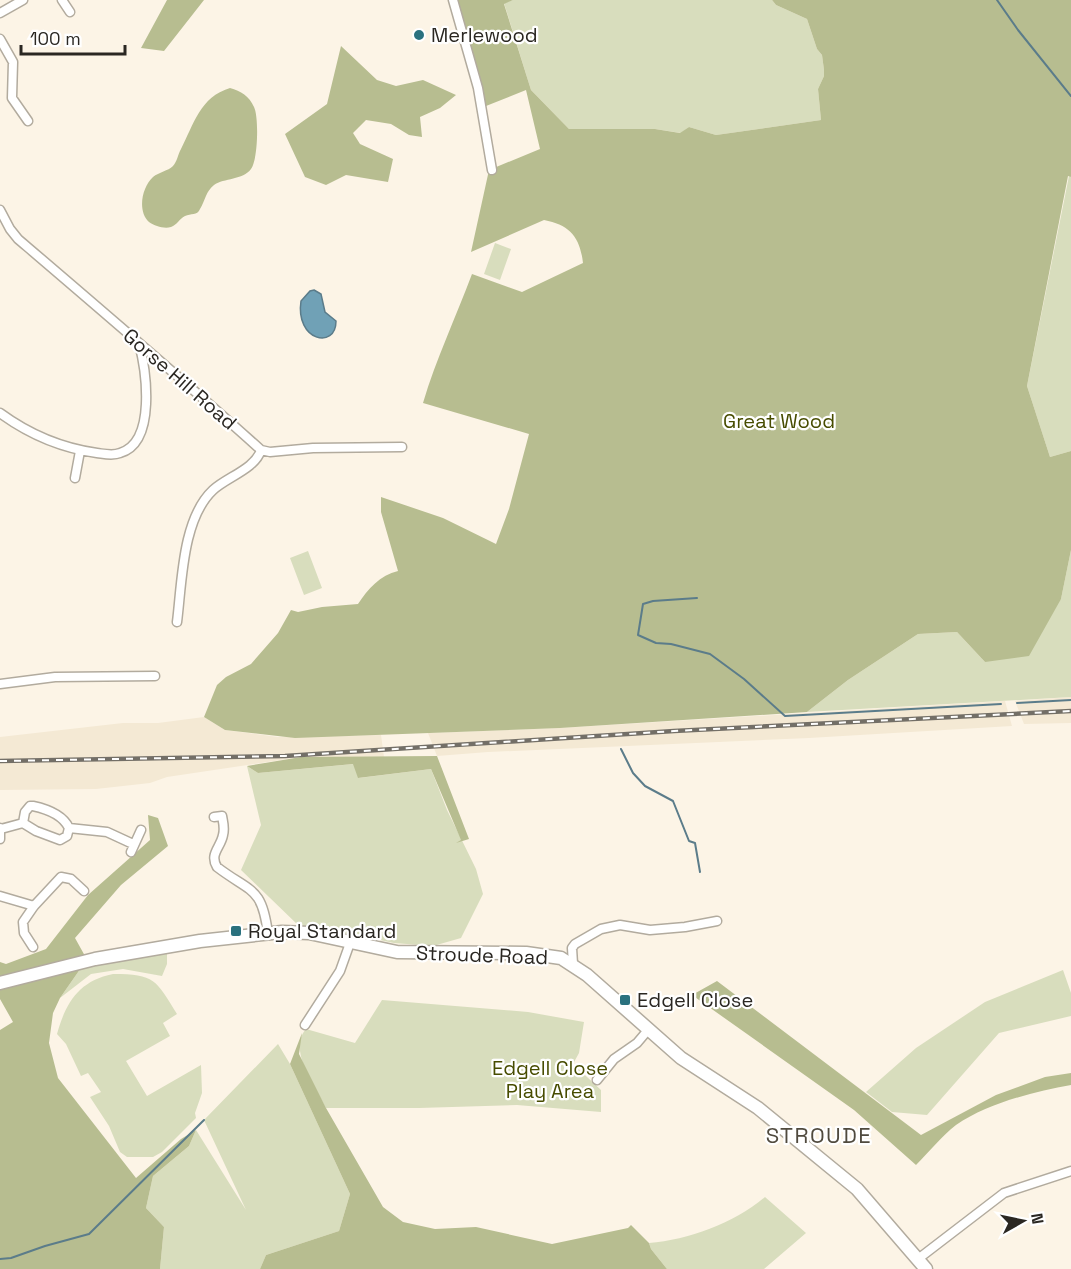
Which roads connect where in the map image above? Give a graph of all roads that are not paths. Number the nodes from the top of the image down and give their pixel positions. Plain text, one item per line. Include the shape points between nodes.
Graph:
1 (23, 0) edge
2 (62, 0) edge
3 (453, 0) edge
4 (70, 12) dead end
5 (0, 13) edge
6 (0, 39) edge
7 (28, 121) dead end
8 (492, 170) dead end
9 (0, 210) edge
10 (138, 343) junction
11 (0, 414) edge
12 (402, 447) dead end
13 (261, 450) junction
14 (80, 451) junction
15 (75, 478) dead end
16 (177, 622) dead end
17 (155, 676) dead end
18 (0, 684) edge
19 (214, 817) dead end
20 (23, 823) junction
21 (0, 828) edge
22 (69, 828) junction
23 (141, 830) dead end
24 (0, 839) edge
25 (84, 891) dead end
26 (0, 896) edge
27 (34, 906) junction
28 (717, 921) dead end
29 (268, 934) junction
30 (350, 943) junction
31 (33, 947) dead end
32 (572, 948) junction
33 (561, 958) junction
34 (573, 964) junction
35 (0, 983) edge
36 (305, 1024) dead end
37 (648, 1030) junction
38 (597, 1080) dead end
39 (1071, 1172) edge
40 (922, 1264) edge

1 - 5 street
2 - 4 street
3 - 8 street via 478,88
6 - 7 street via 13,62 12,98
9 - 10 street, Gorse Hill Road via 18,239
10 - 13 street, Gorse Hill Road
10 - 14 street via 147,385 145,414 137,439 122,453
11 - 14 street via 38,437
12 - 13 street
13 - 16 street via 257,459 213,490 199,510 184,557
14 - 15 street
17 - 18 street via 55,677
19 - 29 street via 222,816 224,832 214,862 258,897 265,911
20 - 21 street
20 - 22 street via 60,840 67,836
20 - 22 street via 25,812 33,806 58,815
21 - 24 street
22 - 23 street via 106,832 132,848
25 - 27 street via 71,879 62,877
26 - 27 street
27 - 31 street via 22,922
28 - 32 street via 650,930 620,926 600,930 577,941
29 - 30 street, Stroude Road via 309,933
29 - 35 street, Stroude Road via 95,959
30 - 33 street, Stroude Road via 397,952 526,953
30 - 36 street via 340,971
32 - 33 street
32 - 34 street
33 - 34 street, Stroude Road
34 - 37 street, Stroude Road
37 - 38 street via 614,1059
37 - 40 street, Stroude Road via 700,1072 758,1108 857,1189
39 - 40 street via 1004,1193

